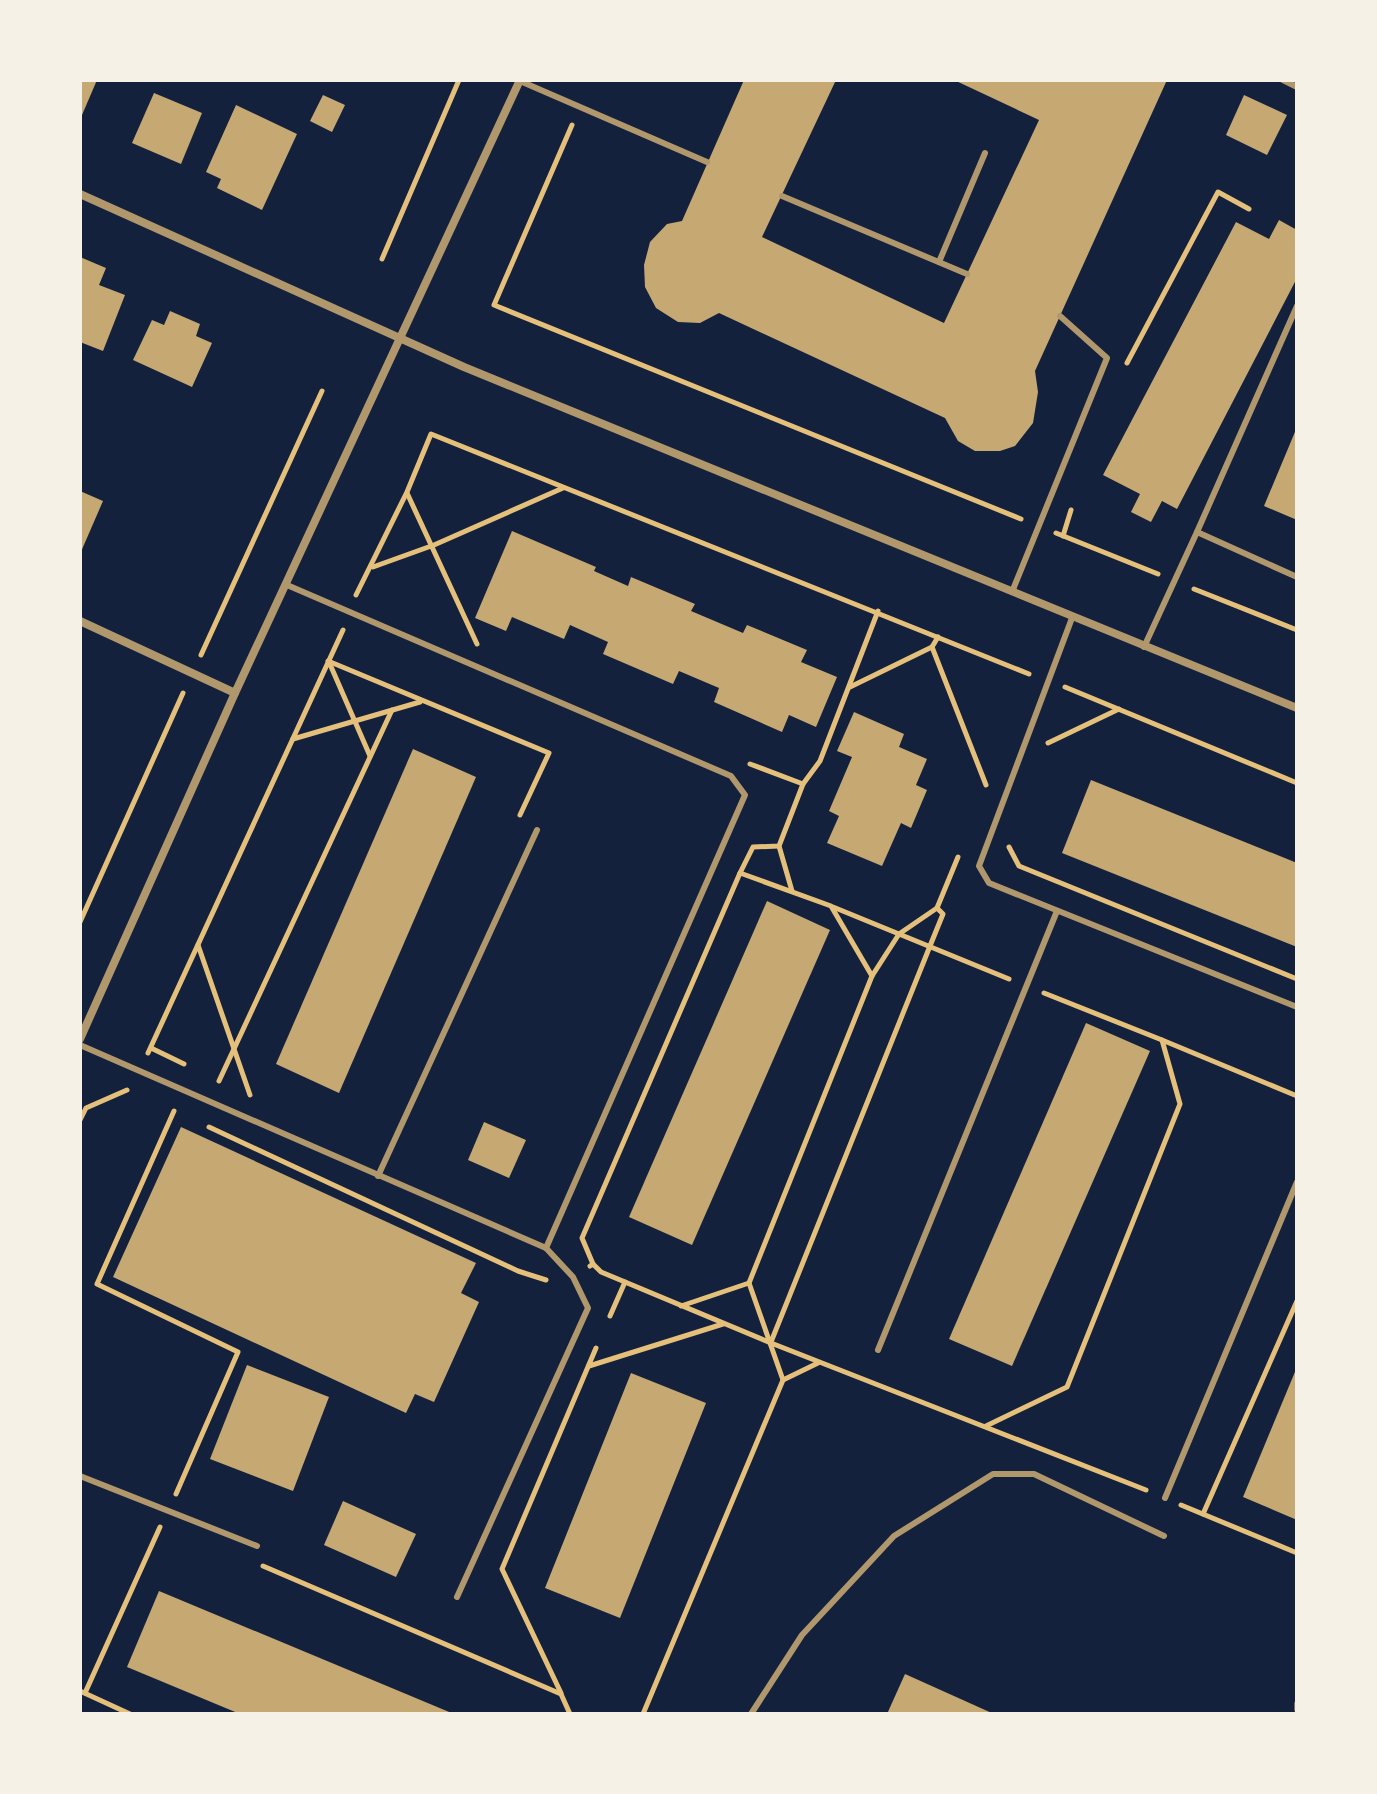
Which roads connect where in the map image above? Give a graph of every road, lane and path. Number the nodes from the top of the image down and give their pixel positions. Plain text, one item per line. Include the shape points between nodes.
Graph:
1 (459, 80) edge
2 (520, 80) edge
3 (1283, 80) edge
4 (1297, 87) edge
5 (579, 108) junction
6 (985, 153) dead end
7 (707, 162) dead end
8 (80, 194) edge
9 (782, 196) dead end
10 (1249, 209) dead end
11 (382, 259) dead end
12 (939, 262) junction
13 (967, 274) dead end
14 (1297, 306) edge
15 (1060, 316) dead end
16 (401, 339) junction
17 (1122, 374) dead end
18 (564, 488) junction
19 (407, 492) junction
20 (1072, 506) dead end
21 (1041, 527) junction
22 (1197, 532) junction
23 (1063, 536) junction
24 (434, 545) junction
25 (372, 568) junction
26 (1297, 577) edge
27 (1175, 581) junction
28 (287, 585) junction
29 (1012, 593) junction
30 (878, 611) junction
31 (350, 615) junction
32 (1072, 618) junction
33 (80, 621) edge
34 (1297, 630) edge
35 (938, 637) junction
36 (932, 647) junction
37 (1144, 647) junction
38 (479, 649) dead end
39 (328, 661) junction
40 (1031, 674) junction
41 (1050, 681) junction
42 (848, 688) junction
43 (1025, 688) dead end
44 (235, 693) junction
45 (421, 701) junction
46 (1297, 708) edge
47 (1120, 709) junction
48 (392, 710) junction
49 (353, 721) junction
50 (293, 739) junction
51 (1046, 745) dead end
52 (370, 757) junction
53 (992, 772) dead end
54 (1297, 783) edge
55 (803, 784) dead end
56 (986, 786) junction
57 (981, 800) dead end
58 (516, 823) dead end
59 (537, 830) dead end
60 (1005, 840) dead end
61 (779, 846) dead end
62 (959, 854) dead end
63 (740, 873) dead end
64 (792, 891) dead end
65 (831, 906) dead end
66 (937, 908) junction
67 (1057, 911) junction
68 (899, 934) junction
69 (198, 944) junction
70 (930, 946) junction
71 (1297, 979) edge
72 (1026, 986) junction
73 (1297, 1007) edge
74 (1162, 1040) junction
75 (80, 1042) edge
76 (235, 1046) junction
77 (151, 1048) junction
78 (192, 1068) dead end
79 (140, 1070) junction
80 (205, 1074) dead end
81 (219, 1081) junction
82 (229, 1086) dead end
83 (124, 1089) junction
84 (240, 1090) dead end
85 (135, 1094) dead end
86 (250, 1095) junction
87 (1297, 1096) edge
88 (264, 1102) dead end
89 (160, 1105) dead end
90 (83, 1106) edge
91 (174, 1111) junction
92 (188, 1118) dead end
93 (80, 1120) edge
94 (203, 1125) dead end
95 (378, 1176) junction
96 (1297, 1182) edge
97 (546, 1248) junction
98 (593, 1264) junction
99 (573, 1277) junction
100 (625, 1282) junction
101 (749, 1283) junction
102 (1297, 1301) edge
103 (681, 1306) junction
104 (724, 1323) junction
105 (607, 1324) dead end
106 (601, 1338) dead end
107 (771, 1343) junction
108 (878, 1350) dead end
109 (819, 1362) junction
110 (589, 1366) junction
111 (783, 1380) junction
112 (985, 1426) junction
113 (80, 1476) edge
114 (1165, 1498) junction
115 (168, 1511) junction
116 (1203, 1514) junction
117 (1164, 1536) dead end
118 (257, 1546) dead end
119 (1297, 1553) edge
120 (248, 1560) dead end
121 (457, 1597) dead end
122 (82, 1692) edge
123 (561, 1694) junction
124 (1297, 1703) edge
125 (1297, 1710) edge
126 (130, 1714) edge
127 (570, 1714) edge
128 (643, 1714) edge
129 (751, 1714) edge

1 - 11 path
2 - 5 lane
2 - 16 street
3 - 4 lane
5 - 7 lane
5 - 21 path via 494,305
6 - 12 lane
8 - 16 street
9 - 12 lane
10 - 17 path via 1218,192
12 - 13 lane
14 - 22 lane
15 - 21 lane via 1107,358
16 - 28 street
16 - 29 street
18 - 19 path via 431,434
18 - 24 path
18 - 30 path
19 - 24 path
19 - 25 path
20 - 23 path
21 - 23 path
21 - 29 lane
22 - 26 lane
22 - 27 lane
23 - 27 path
24 - 25 path
24 - 38 path
25 - 31 path
27 - 34 path
27 - 37 lane
28 - 31 lane
28 - 44 street
29 - 32 street
30 - 35 path
30 - 42 path
31 - 39 path
31 - 97 lane via 731,776 745,795
32 - 37 street
32 - 41 lane
33 - 44 street
35 - 36 path
35 - 40 path
36 - 42 path
36 - 56 path
37 - 46 street
39 - 45 path
39 - 49 path
39 - 50 path
40 - 41 path
40 - 43 path
41 - 47 path
41 - 67 lane via 979,866 989,883
42 - 55 path via 820,761
44 - 75 street
45 - 48 path
45 - 58 path via 549,753
47 - 51 path
47 - 54 path
48 - 49 path
48 - 52 path
49 - 50 path
49 - 52 path
50 - 69 path
52 - 76 path
53 - 56 path
56 - 57 path
59 - 95 lane
60 - 71 path via 1019,866
61 - 64 path
62 - 66 path
63 - 98 path via 582,1238
65 - 68 path
66 - 68 path
66 - 70 path via 943,914
67 - 72 lane
67 - 73 lane
68 - 70 path
68 - 101 path via 872,976
69 - 76 path
69 - 77 path
70 - 72 path
70 - 107 path
72 - 74 path
72 - 108 lane
74 - 87 path
74 - 112 path via 1180,1104 1067,1387
75 - 79 lane
76 - 81 path
76 - 86 path
77 - 78 path
77 - 79 path
79 - 83 path
79 - 95 lane
80 - 81 path
81 - 82 path
83 - 85 path
83 - 90 path
84 - 86 path
86 - 88 path
89 - 91 path
90 - 93 path
91 - 92 path
91 - 115 path via 97,1284 238,1352
94 - 99 path via 518,1271 559,1284
95 - 97 lane
96 - 114 lane
97 - 99 lane
98 - 99 path
98 - 100 path
99 - 121 lane via 588,1308
100 - 103 path
100 - 105 path
101 - 103 path
101 - 107 path
102 - 116 path
103 - 104 path
104 - 107 path
104 - 110 path
106 - 110 path
107 - 109 path
107 - 111 path
109 - 111 path
109 - 112 path
110 - 123 path via 502,1569
111 - 128 path
112 - 114 path
113 - 115 lane
114 - 116 path
115 - 118 lane
115 - 122 path
116 - 119 path
117 - 129 lane via 1034,1474 993,1474 894,1536 802,1635
120 - 123 path
122 - 126 path
123 - 127 path
124 - 125 path

